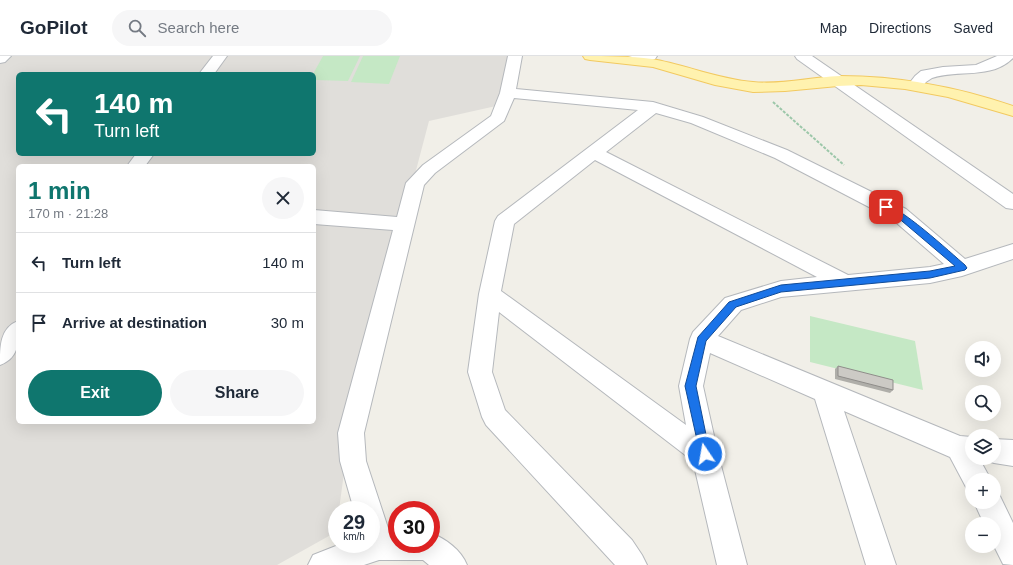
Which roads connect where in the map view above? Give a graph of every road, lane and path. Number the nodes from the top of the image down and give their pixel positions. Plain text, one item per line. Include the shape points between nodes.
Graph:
1 (4, 56) edge
2 (220, 56) edge
3 (515, 56) edge
4 (590, 56) edge
5 (650, 56) edge
6 (802, 56) edge
7 (954, 56) edge
8 (1007, 56) edge
9 (0, 60) edge
10 (633, 60) junction
11 (208, 72) edge
12 (932, 73) junction
13 (838, 81) junction
14 (916, 85) junction
15 (756, 87) junction
16 (508, 93) junction
17 (653, 107) junction
18 (1013, 111) edge
19 (595, 153) junction
20 (845, 166) dead end
21 (1013, 203) edge
22 (316, 218) edge
23 (405, 224) junction
24 (1013, 251) edge
25 (962, 268) junction
26 (844, 282) junction
27 (490, 294) junction
28 (16, 333) edge
29 (701, 339) junction
30 (0, 355) edge
31 (825, 391) junction
32 (965, 448) edge
33 (1001, 452) edge
34 (1013, 453) edge
35 (705, 454) junction
36 (365, 501) edge
37 (991, 509) edge
38 (380, 533) edge
39 (343, 553) edge
40 (1013, 554) edge
41 (324, 565) edge
42 (452, 565) edge
43 (632, 565) edge
44 (732, 565) edge
45 (881, 565) edge

1 - 9 street
2 - 11 street
3 - 16 street
4 - 10 main road
5 - 10 street
6 - 13 street
7 - 12 street via 953,60
8 - 12 street via 975,70
10 - 15 main road via 735,85
12 - 14 street via 919,78
13 - 14 main road
13 - 15 main road
13 - 21 street
14 - 18 main road via 961,94
15 - 20 path
16 - 17 street
16 - 23 street via 498,118 429,169 415,183
17 - 19 street
17 - 25 street via 697,120 780,154 899,214
19 - 26 street
19 - 27 street via 505,221
22 - 23 street
23 - 36 street via 351,433 353,461
24 - 25 street
25 - 26 street via 930,275
26 - 29 street via 781,289 733,304
27 - 35 street
27 - 43 street via 480,372 495,416 622,550
28 - 30 street
29 - 31 street
29 - 35 street via 690,386
31 - 32 street
31 - 45 street
33 - 34 street
35 - 44 street
37 - 40 street
38 - 42 street via 428,546
39 - 41 street

